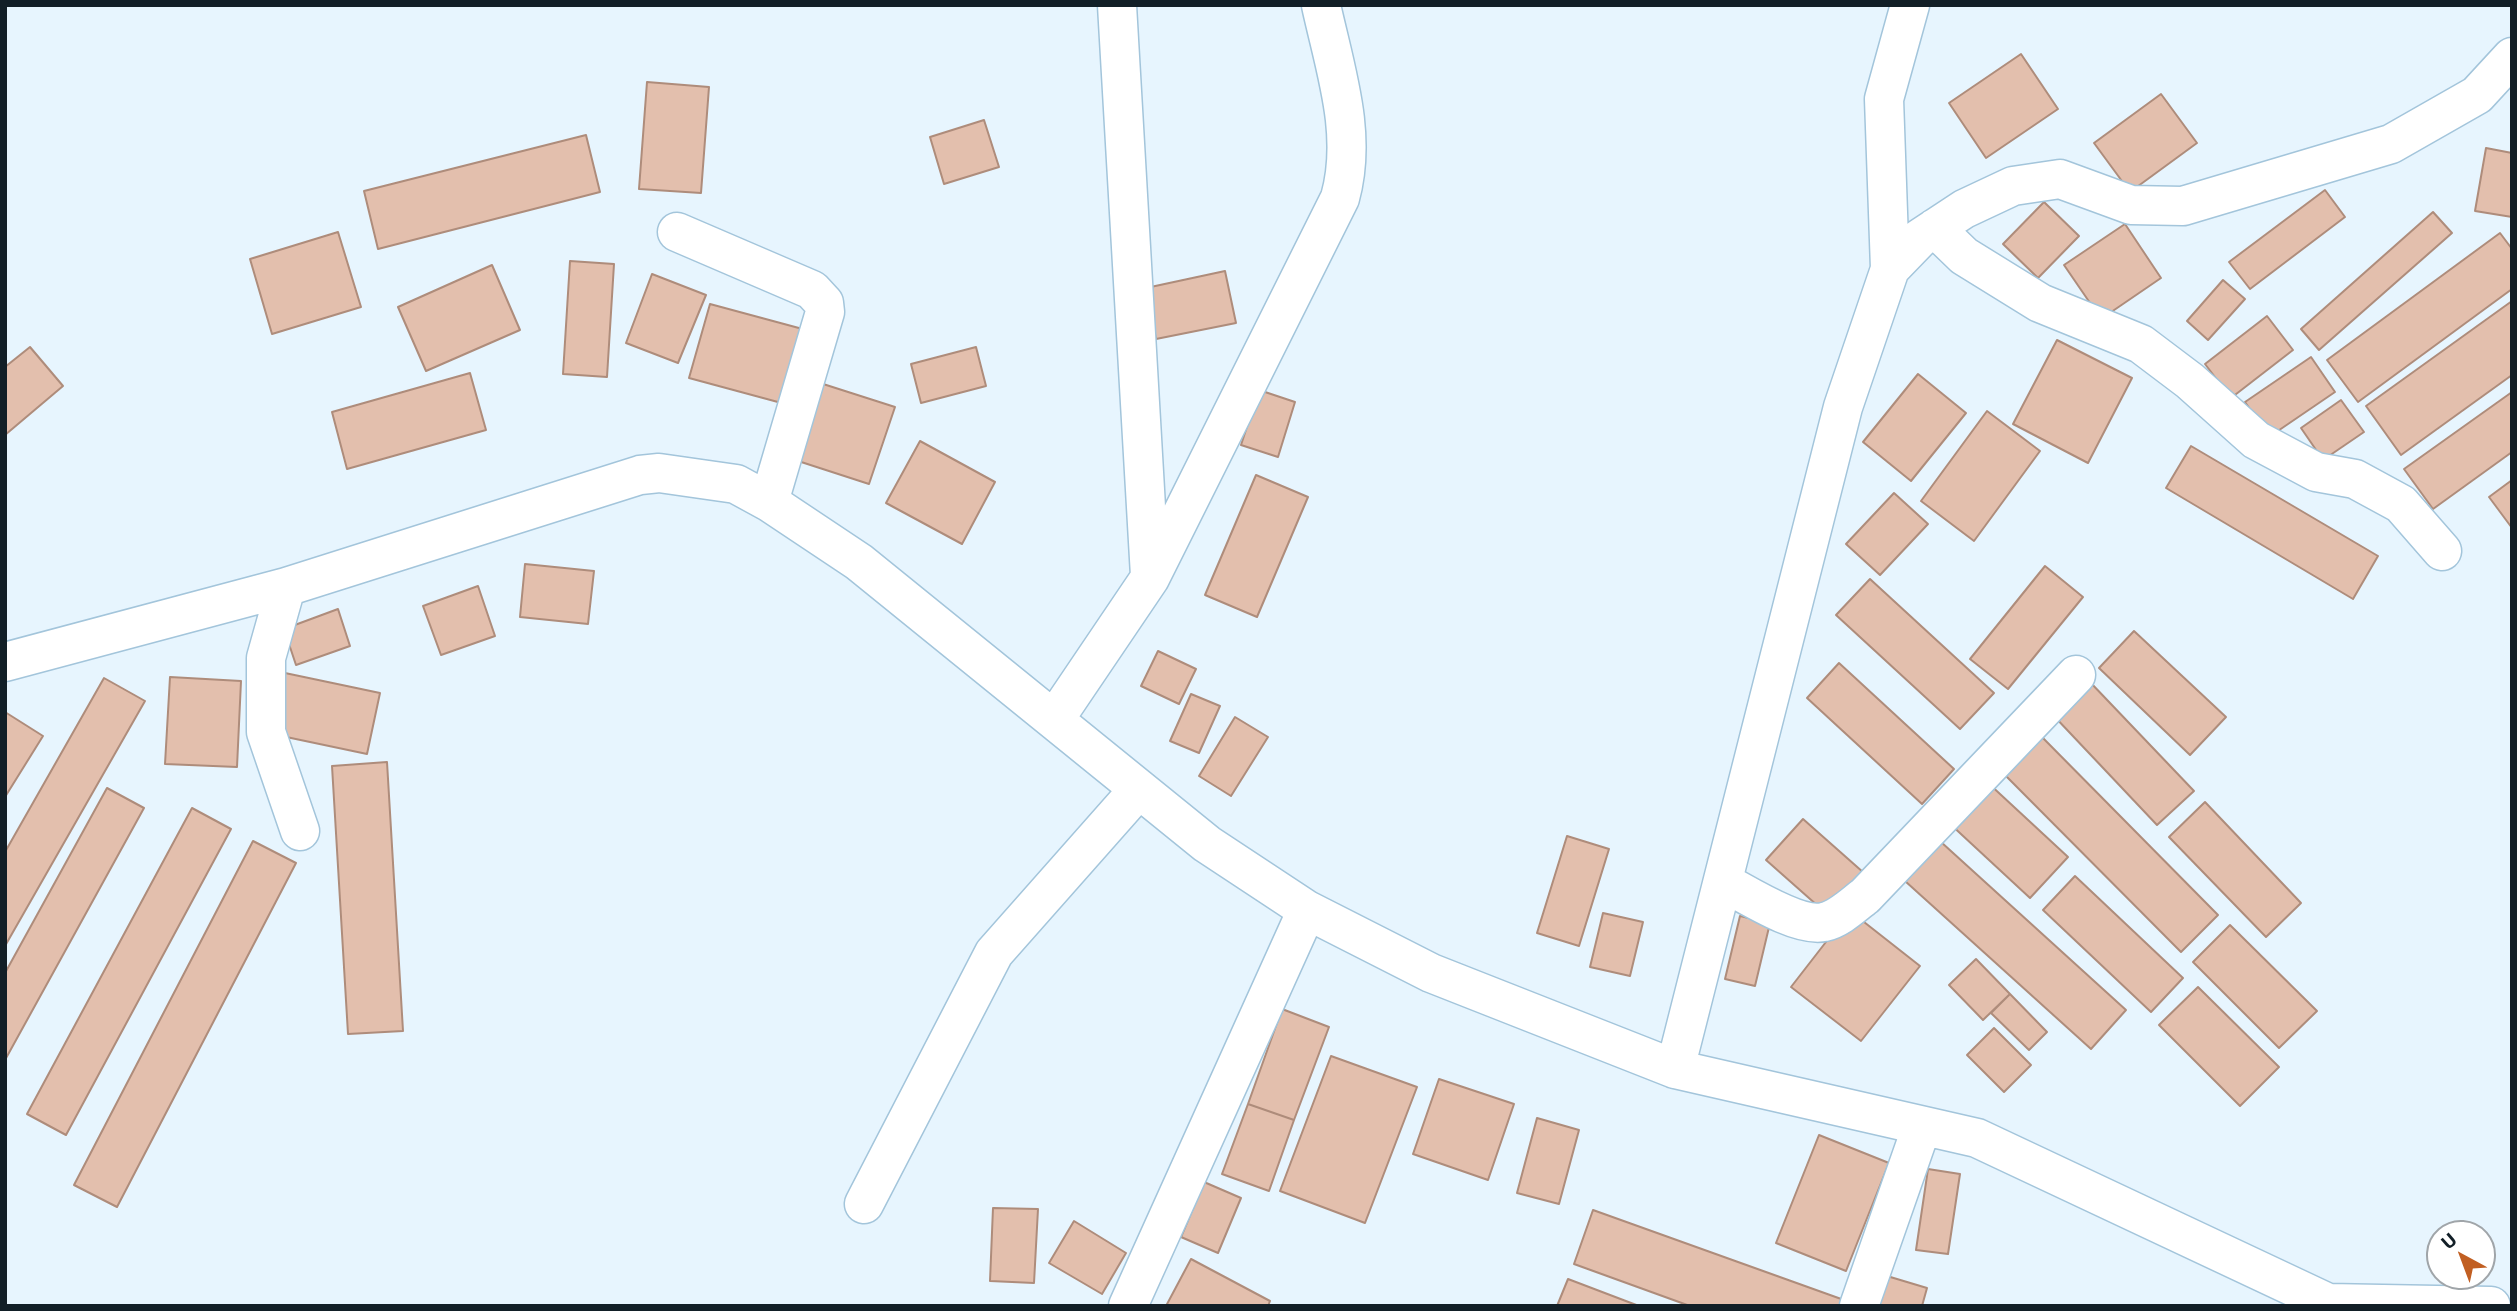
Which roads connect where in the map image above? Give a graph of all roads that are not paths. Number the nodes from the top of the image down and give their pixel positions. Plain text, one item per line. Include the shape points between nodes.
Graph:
1 (1117, 5) edge
2 (1321, 5) edge
3 (1910, 5) edge
4 (2512, 57) edge
5 (1935, 228) junction
6 (677, 232) dead end
7 (1890, 269) junction
8 (769, 502) junction
9 (2442, 551) dead end
10 (1150, 578) junction
11 (286, 587) junction
12 (5, 662) edge
13 (2076, 675) dead end
14 (1054, 720) junction
15 (1139, 789) junction
16 (300, 831) dead end
17 (1723, 882) junction
18 (1307, 909) junction
19 (1675, 1069) junction
20 (1922, 1126) junction
21 (864, 1204) dead end
22 (2328, 1304) edge
23 (1128, 1306) edge
24 (1859, 1306) edge
25 (2491, 1306) edge

1 - 10 street
2 - 10 street via 1348,134 1348,171 1340,198
3 - 7 street via 1884,99
4 - 5 street via 2477,95 2390,144 2252,188 2183,206 2131,205 2060,179 2013,187
5 - 7 street
5 - 9 street via 1964,256 2040,303 2141,344 2256,440 2316,472 2355,479 2401,504
6 - 8 street via 813,290 824,303
7 - 17 street via 1843,407
8 - 11 street via 736,484 659,473 640,475
8 - 14 street via 859,562
10 - 14 street
11 - 12 street
11 - 16 street via 266,658 266,732
13 - 17 street via 1865,896 1843,913 1824,922 1802,921
14 - 15 street
15 - 18 street via 1207,844
15 - 21 street via 994,953
17 - 19 street
18 - 19 street via 1431,973
18 - 23 street
19 - 20 street
20 - 22 street via 1977,1138
20 - 24 street
22 - 25 street

